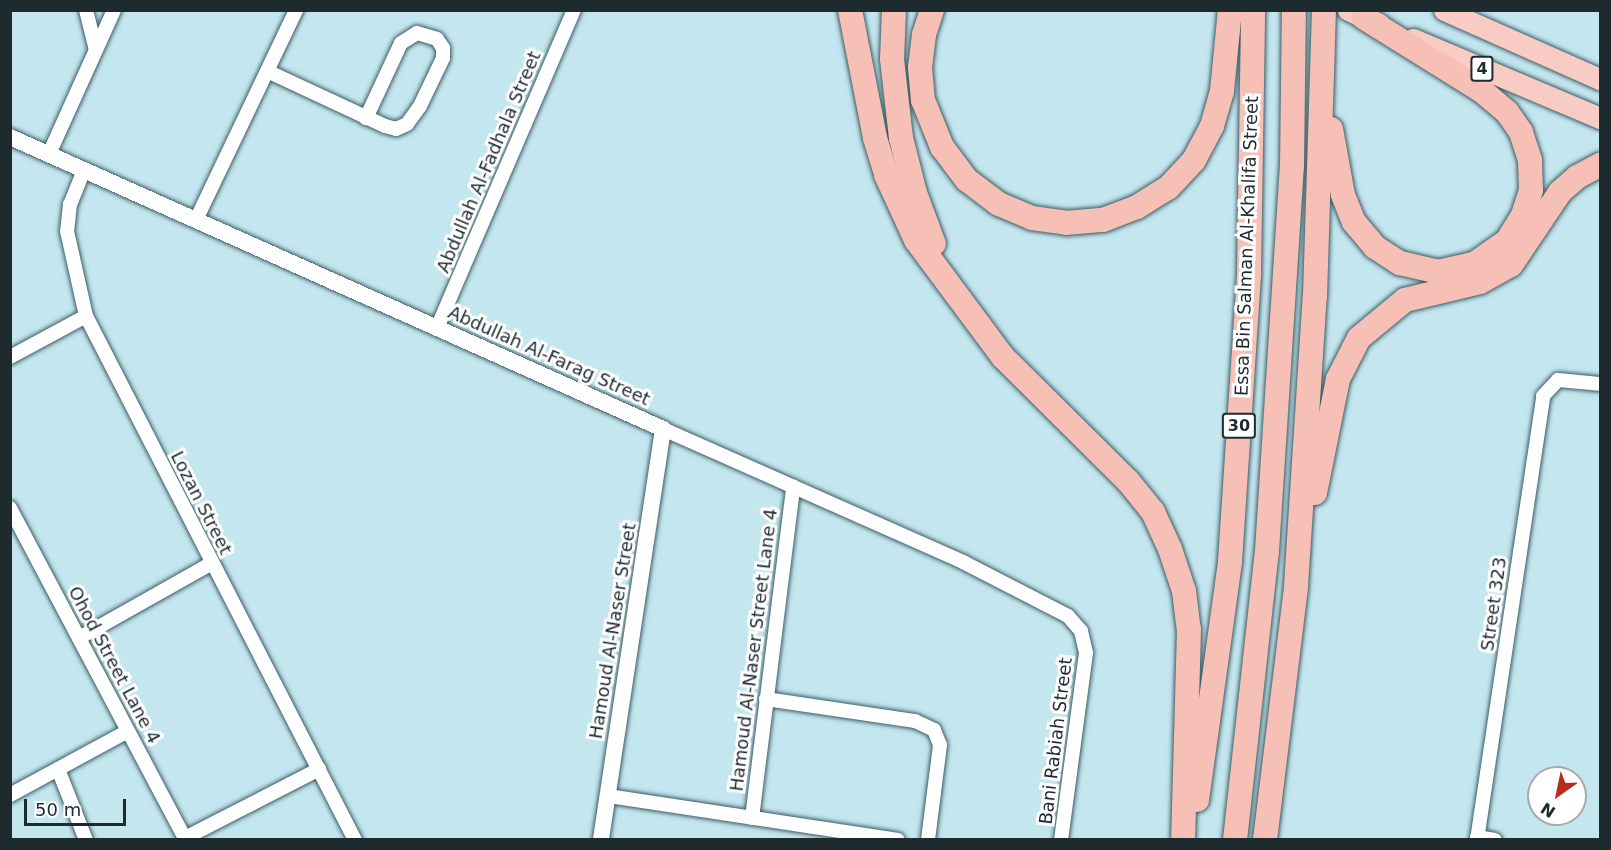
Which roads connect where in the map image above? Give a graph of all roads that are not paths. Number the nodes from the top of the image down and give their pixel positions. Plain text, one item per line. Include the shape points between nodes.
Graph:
1 (86, 10) edge
2 (114, 10) edge
3 (296, 10) edge
4 (574, 10) edge
5 (850, 10) edge
6 (894, 10) edge
7 (932, 10) edge
8 (1230, 10) edge
9 (1253, 10) edge
10 (1294, 10) edge
11 (1324, 10) edge
12 (1444, 10) edge
13 (1355, 14) edge
14 (96, 50) junction
15 (1323, 54) junction
16 (267, 71) junction
17 (1600, 79) edge
18 (366, 117) junction
19 (1600, 118) edge
20 (10, 137) edge
21 (49, 154) junction
22 (1600, 165) edge
23 (84, 170) junction
24 (196, 220) junction
25 (86, 316) junction
26 (976, 323) junction
27 (437, 328) junction
28 (10, 357) edge
29 (1600, 384) edge
30 (663, 429) junction
31 (793, 486) junction
32 (10, 508) edge
33 (15, 526) edge
34 (212, 563) junction
35 (1296, 586) junction
36 (1068, 616) joint
37 (79, 638) junction
38 (766, 699) junction
39 (128, 731) junction
40 (58, 769) junction
41 (319, 769) junction
42 (10, 795) edge
43 (608, 796) junction
44 (752, 818) junction
45 (835, 835) edge
46 (1477, 838) edge
47 (186, 839) edge
48 (86, 840) edge
49 (355, 840) edge
50 (602, 840) edge
51 (898, 840) edge
52 (928, 840) edge
53 (1061, 840) edge
54 (1183, 840) edge
55 (1192, 840) edge
56 (1235, 840) edge
57 (1265, 840) edge
58 (1495, 840) edge

1 - 14 street
2 - 14 street
3 - 16 street
4 - 27 street, Abdullah Al-Fadhala Street
5 - 26 highway via 867,103 886,175 916,240
6 - 26 highway via 897,110 915,193 933,241
7 - 8 highway via 924,35 921,76 928,116 942,147 967,180 999,204 1032,218 1066,223 1102,220 1137,207 1168,188 1194,160 1212,126 1222,91
9 - 55 highway, Essa Bin Salman Al-Khalifa Street / 30 via 1249,273 1230,561
10 - 56 highway, Essa Bin Salman Al-Khalifa Street / 30 via 1292,166 1267,551
11 - 15 highway
12 - 17 highway, 4
13 - 15 highway via 1482,91 1516,123 1529,153 1531,190 1519,225 1499,248 1465,267 1429,271 1400,263 1367,239 1354,222 1343,195
13 - 19 highway, 4
14 - 21 street
15 - 35 highway via 1315,296
16 - 18 street
16 - 24 street
18 - 18 street via 396,129 407,124 443,58 443,48 436,39 417,33 401,43
20 - 21 street, Abdullah Al-Farag Street
21 - 23 street, Abdullah Al-Farag Street
22 - 35 highway via 1560,192 1511,265 1480,282 1405,300 1379,317 1359,338 1338,379
23 - 24 street, Abdullah Al-Farag Street
23 - 25 street, Lozan Street via 70,204 67,231
24 - 27 street, Abdullah Al-Farag Street
25 - 28 street
25 - 34 street, Lozan Street
26 - 54 highway via 1029,386 1128,482 1152,512 1170,549 1184,591 1190,629
27 - 30 street, Abdullah Al-Farag Street
29 - 46 street, Street 323 via 1558,380 1544,396
30 - 31 street, Abdullah Al-Farag Street
30 - 43 street, Hamoud Al-Naser Street
31 - 36 street, Abdullah Al-Farag Street via 963,562
31 - 38 street, Hamoud Al-Naser Street Lane 4
32 - 33 street, Ohod Street Lane 4
33 - 37 street, Ohod Street Lane 4
34 - 37 street
34 - 41 street, Lozan Street
35 - 57 highway
36 - 53 street, Bani Rabiah Street via 1081,631 1086,653
37 - 39 street, Ohod Street Lane 4
38 - 44 street, Hamoud Al-Naser Street Lane 4
38 - 52 street via 915,721 934,730 940,745
39 - 40 street
39 - 47 street, Ohod Street Lane 4
40 - 42 street
40 - 48 street
41 - 47 street
41 - 49 street, Lozan Street
43 - 44 street
43 - 50 street, Hamoud Al-Naser Street
44 - 45 street
45 - 51 street
46 - 58 street

